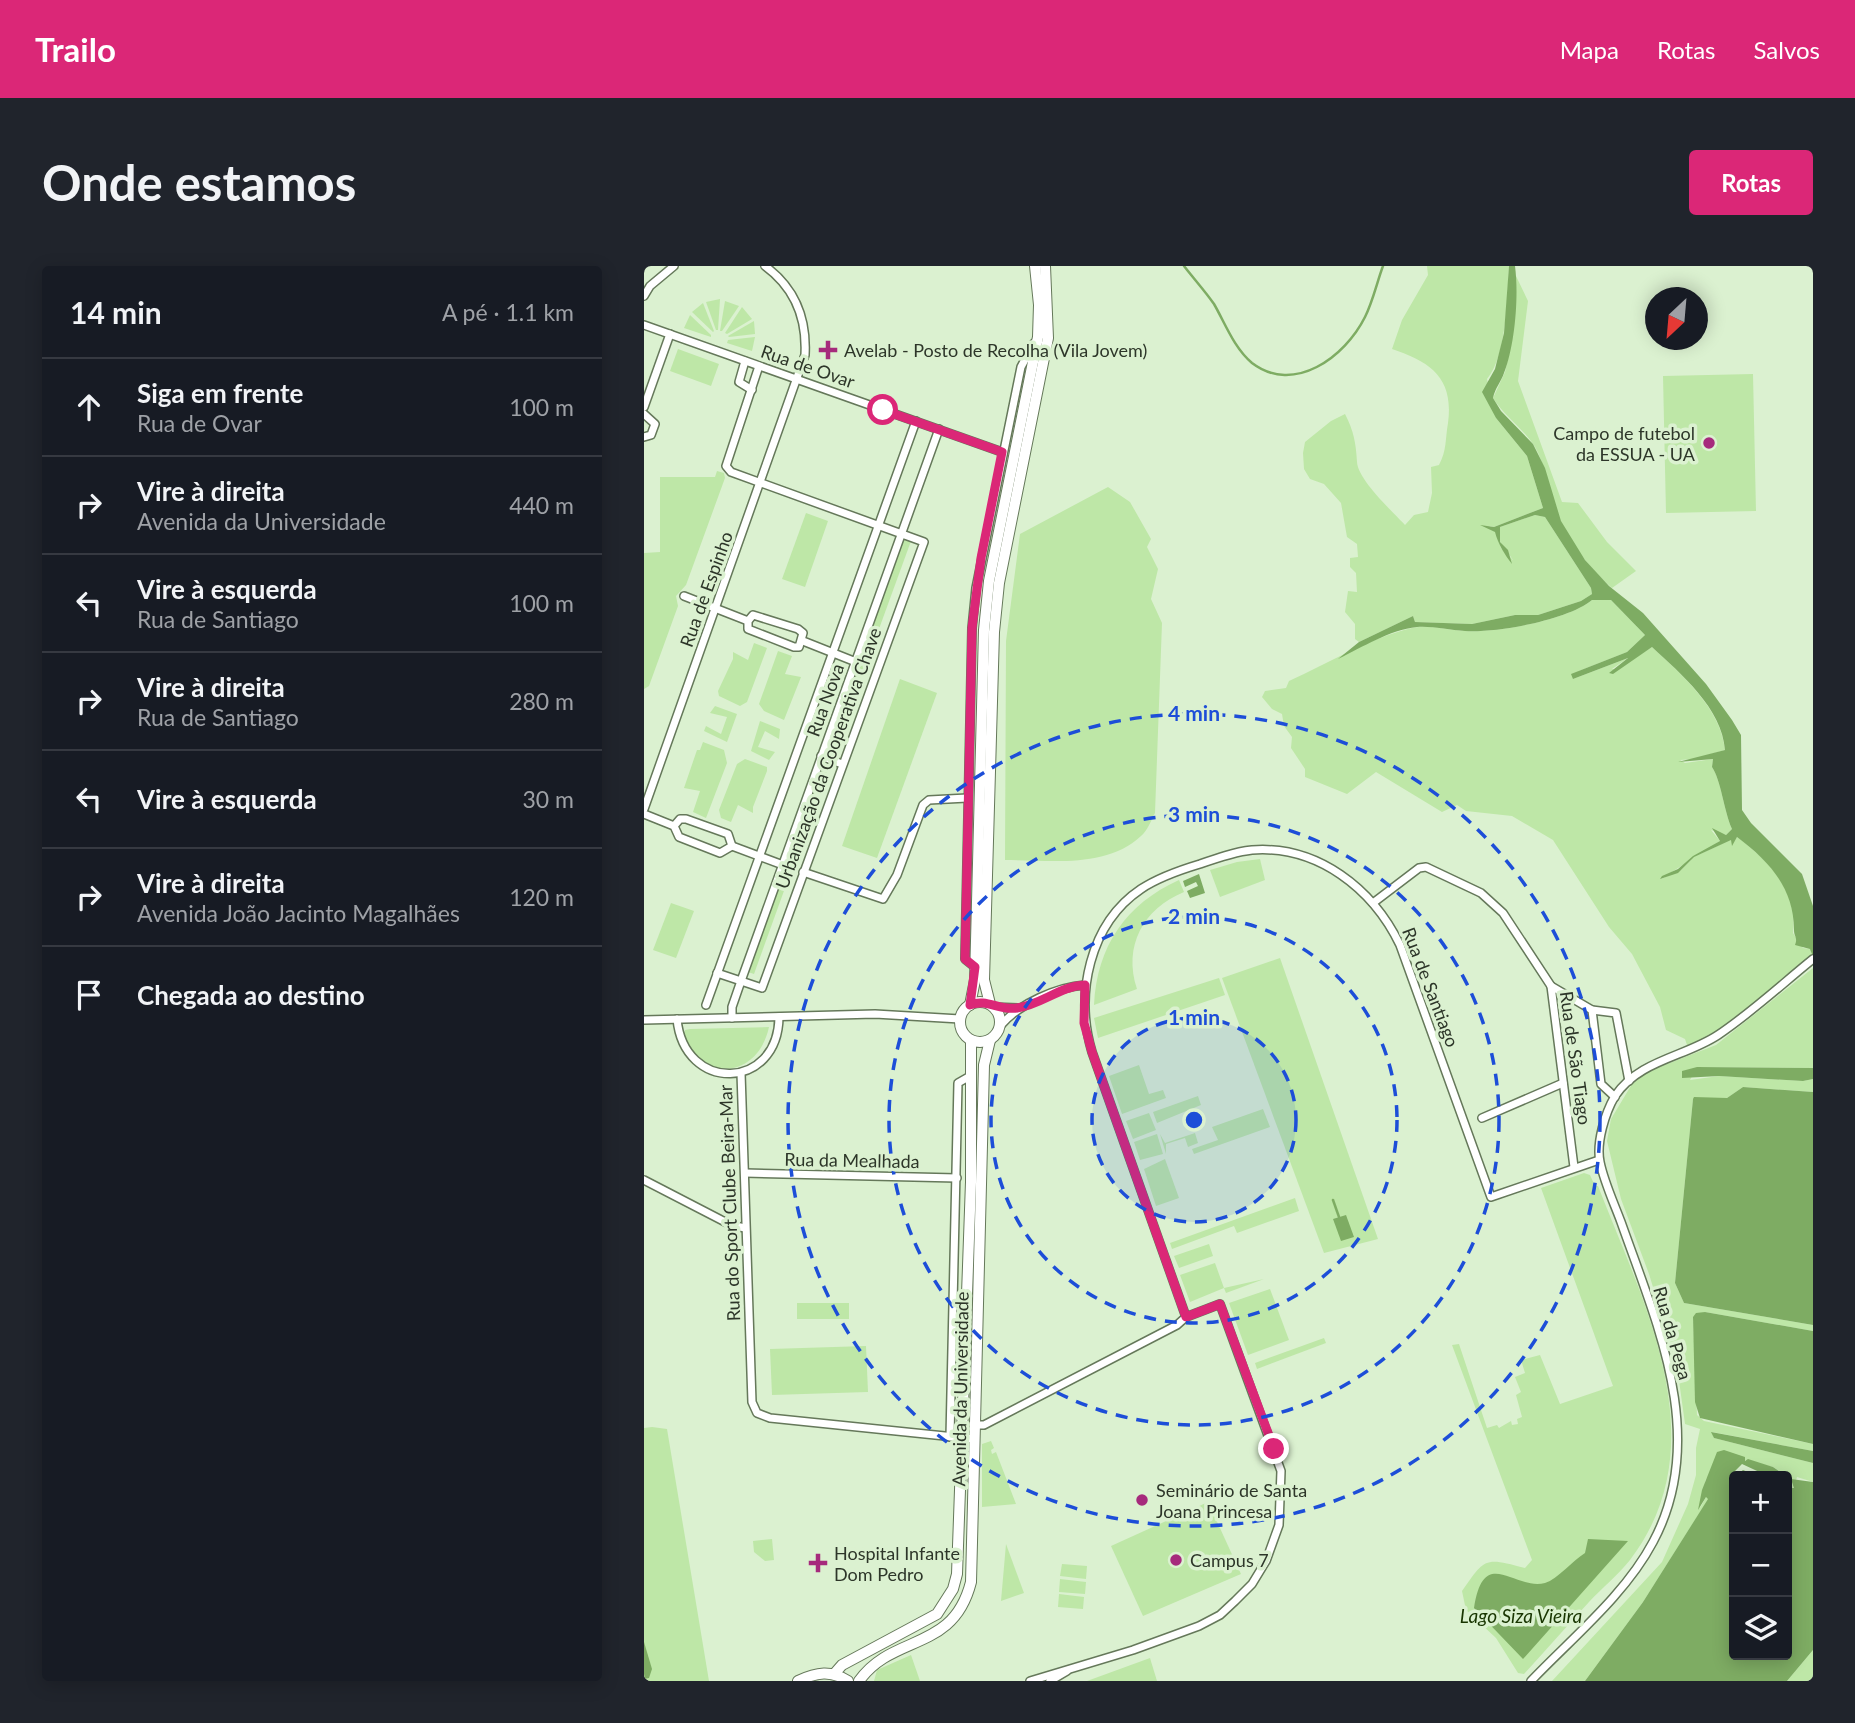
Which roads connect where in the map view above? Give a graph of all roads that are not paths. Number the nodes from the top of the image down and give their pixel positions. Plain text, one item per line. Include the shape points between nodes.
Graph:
1 (674, 266) edge
2 (766, 266) edge
3 (1035, 266) edge
4 (1045, 266) edge
5 (644, 296) edge
6 (644, 325) edge
7 (670, 334) junction
8 (1038, 337) junction
9 (745, 361) junction
10 (760, 366) junction
11 (798, 379) junction
12 (752, 390) junction
13 (644, 407) edge
14 (644, 414) edge
15 (916, 421) junction
16 (939, 429) junction
17 (644, 438) edge
18 (1002, 452) junction
19 (761, 482) junction
20 (879, 524) junction
21 (901, 533) junction
22 (684, 596) dead end
23 (716, 608) junction
24 (748, 621) junction
25 (803, 641) junction
26 (832, 652) junction
27 (856, 662) junction
28 (821, 756) junction
29 (842, 764) junction
30 (967, 798) junction
31 (644, 812) edge
32 (674, 826) junction
33 (732, 846) junction
34 (758, 856) junction
35 (783, 865) junction
36 (803, 872) junction
37 (1373, 903) junction
38 (1813, 959) edge
39 (975, 967) junction
40 (718, 973) junction
41 (741, 981) junction
42 (1085, 985) junction
43 (1551, 986) junction
44 (706, 1005) dead end
45 (970, 1005) junction
46 (991, 1005) junction
47 (1019, 1008) junction
48 (1592, 1010) junction
49 (733, 1017) junction
50 (779, 1017) junction
51 (677, 1019) junction
52 (960, 1019) junction
53 (644, 1020) edge
54 (1001, 1025) junction
55 (990, 1040) junction
56 (971, 1041) junction
57 (741, 1073) junction
58 (973, 1075) junction
59 (1629, 1081) junction
60 (1563, 1083) junction
61 (1615, 1097) junction
62 (1482, 1118) dead end
63 (1599, 1160) junction
64 (1574, 1167) junction
65 (745, 1173) junction
66 (957, 1178) junction
67 (644, 1180) edge
68 (745, 1228) junction
69 (1186, 1317) junction
70 (974, 1425) junction
71 (950, 1437) junction
72 (969, 1439) junction
73 (1068, 1671) junction
74 (835, 1673) junction
75 (799, 1681) edge
76 (848, 1681) edge
77 (859, 1681) edge
78 (1030, 1681) edge
79 (1050, 1681) edge
80 (1531, 1681) edge

1 - 5 street
2 - 11 street, Rua de Espinho via 790,289 803,321 805,355
3 - 8 main road
4 - 46 main road via 1048,338 999,583 995,632 984,980
6 - 7 street, Rua de Ovar
7 - 9 street, Rua de Ovar
7 - 13 street
8 - 18 street via 1021,367
8 - 39 main road via 989,581 984,630
9 - 10 street, Rua de Ovar
9 - 12 street via 739,382
10 - 11 street, Rua de Ovar
10 - 12 street
11 - 15 street, Rua de Ovar
11 - 19 street, Rua de Espinho
12 - 19 street via 726,466
14 - 17 street via 655,424 651,435
15 - 16 street, Rua de Ovar
15 - 20 street, Rua Nova
16 - 18 street, Rua de Ovar
16 - 21 street, Rua Nova
18 - 30 street via 972,628
19 - 20 street
19 - 23 street, Rua de Espinho
20 - 21 street
20 - 26 street, Rua Nova
21 - 27 street, Rua Nova
21 - 29 street, Urbanização da Cooperativa Chave via 924,541
22 - 23 street
23 - 24 street
23 - 31 street, Rua de Espinho
24 - 25 street via 748,629 765,637 794,647
24 - 25 street via 760,615 795,628 803,633
25 - 26 street
26 - 27 street
26 - 34 street, Rua Nova
27 - 28 street, Rua Nova
28 - 29 street
28 - 35 street, Rua Nova
29 - 36 street, Urbanização da Cooperativa Chave
30 - 36 street via 929,800 923,805 883,899
30 - 39 street via 965,959
31 - 32 street
32 - 33 street via 679,837 720,853
32 - 33 street via 686,819 727,834
33 - 34 street
34 - 35 street
34 - 40 street, Rua Nova
35 - 41 street, Rua Nova
36 - 41 street, Urbanização da Cooperativa Chave via 762,988
37 - 42 street, Rua de Santiago via 1357,885 1306,858 1259,850 1226,855 1138,891 1096,946
37 - 43 street, Rua de São Tiago via 1419,868 1459,882 1503,913
37 - 64 street, Rua de Santiago via 1400,945 1491,1197
38 - 59 street via 1718,1035 1649,1066
39 - 45 main road
40 - 41 street
40 - 44 street, Rua Nova
41 - 49 street, Rua Nova
42 - 47 street
42 - 69 street, Rua de Santiago via 1084,1023 1092,1052
43 - 48 street
43 - 60 street, Rua de São Tiago
45 - 46 main road
45 - 52 main road
46 - 47 street
46 - 54 main road
47 - 54 street
48 - 59 street via 1616,1013 1619,1018
48 - 61 street via 1601,1084
49 - 50 street
49 - 51 street
50 - 52 street via 875,1014
50 - 57 street, Rua do Sport Clube Beira-Mar via 777,1039 768,1055
51 - 53 street
51 - 57 street, Rua do Sport Clube Beira-Mar via 681,1042 694,1061 712,1071
52 - 56 main road via 962,1031
54 - 55 main road
55 - 56 main road
55 - 70 main road, Avenida da Universidade via 984,1065
56 - 58 main road, Avenida da Universidade
57 - 65 street, Rua do Sport Clube Beira-Mar
58 - 66 street, Avenida da Universidade via 958,1083
58 - 72 main road, Avenida da Universidade
59 - 61 street
60 - 62 street
60 - 64 street, Rua de São Tiago
61 - 63 street via 1603,1127
63 - 64 street
63 - 80 street, Rua da Pega via 1665,1348 1677,1407 1676,1467 1668,1508 1653,1544 1624,1584
65 - 66 street, Rua da Mealhada
65 - 68 street, Rua do Sport Clube Beira-Mar
66 - 71 street, Avenida da Universidade
67 - 68 street
68 - 71 street, Rua do Sport Clube Beira-Mar via 746,1331 757,1413
69 - 70 street via 990,1421
69 - 73 street via 1220,1304 1281,1471 1274,1544 1252,1584 1220,1615
70 - 72 main road, Avenida da Universidade
71 - 72 street, Rua do Sport Clube Beira-Mar
72 - 74 main road, Avenida da Universidade via 957,1574 945,1605 928,1621 842,1665
72 - 77 main road, Avenida da Universidade via 974,1534 967,1596 959,1614 947,1625 870,1665
73 - 78 street
73 - 79 street
74 - 75 main road
74 - 76 main road

